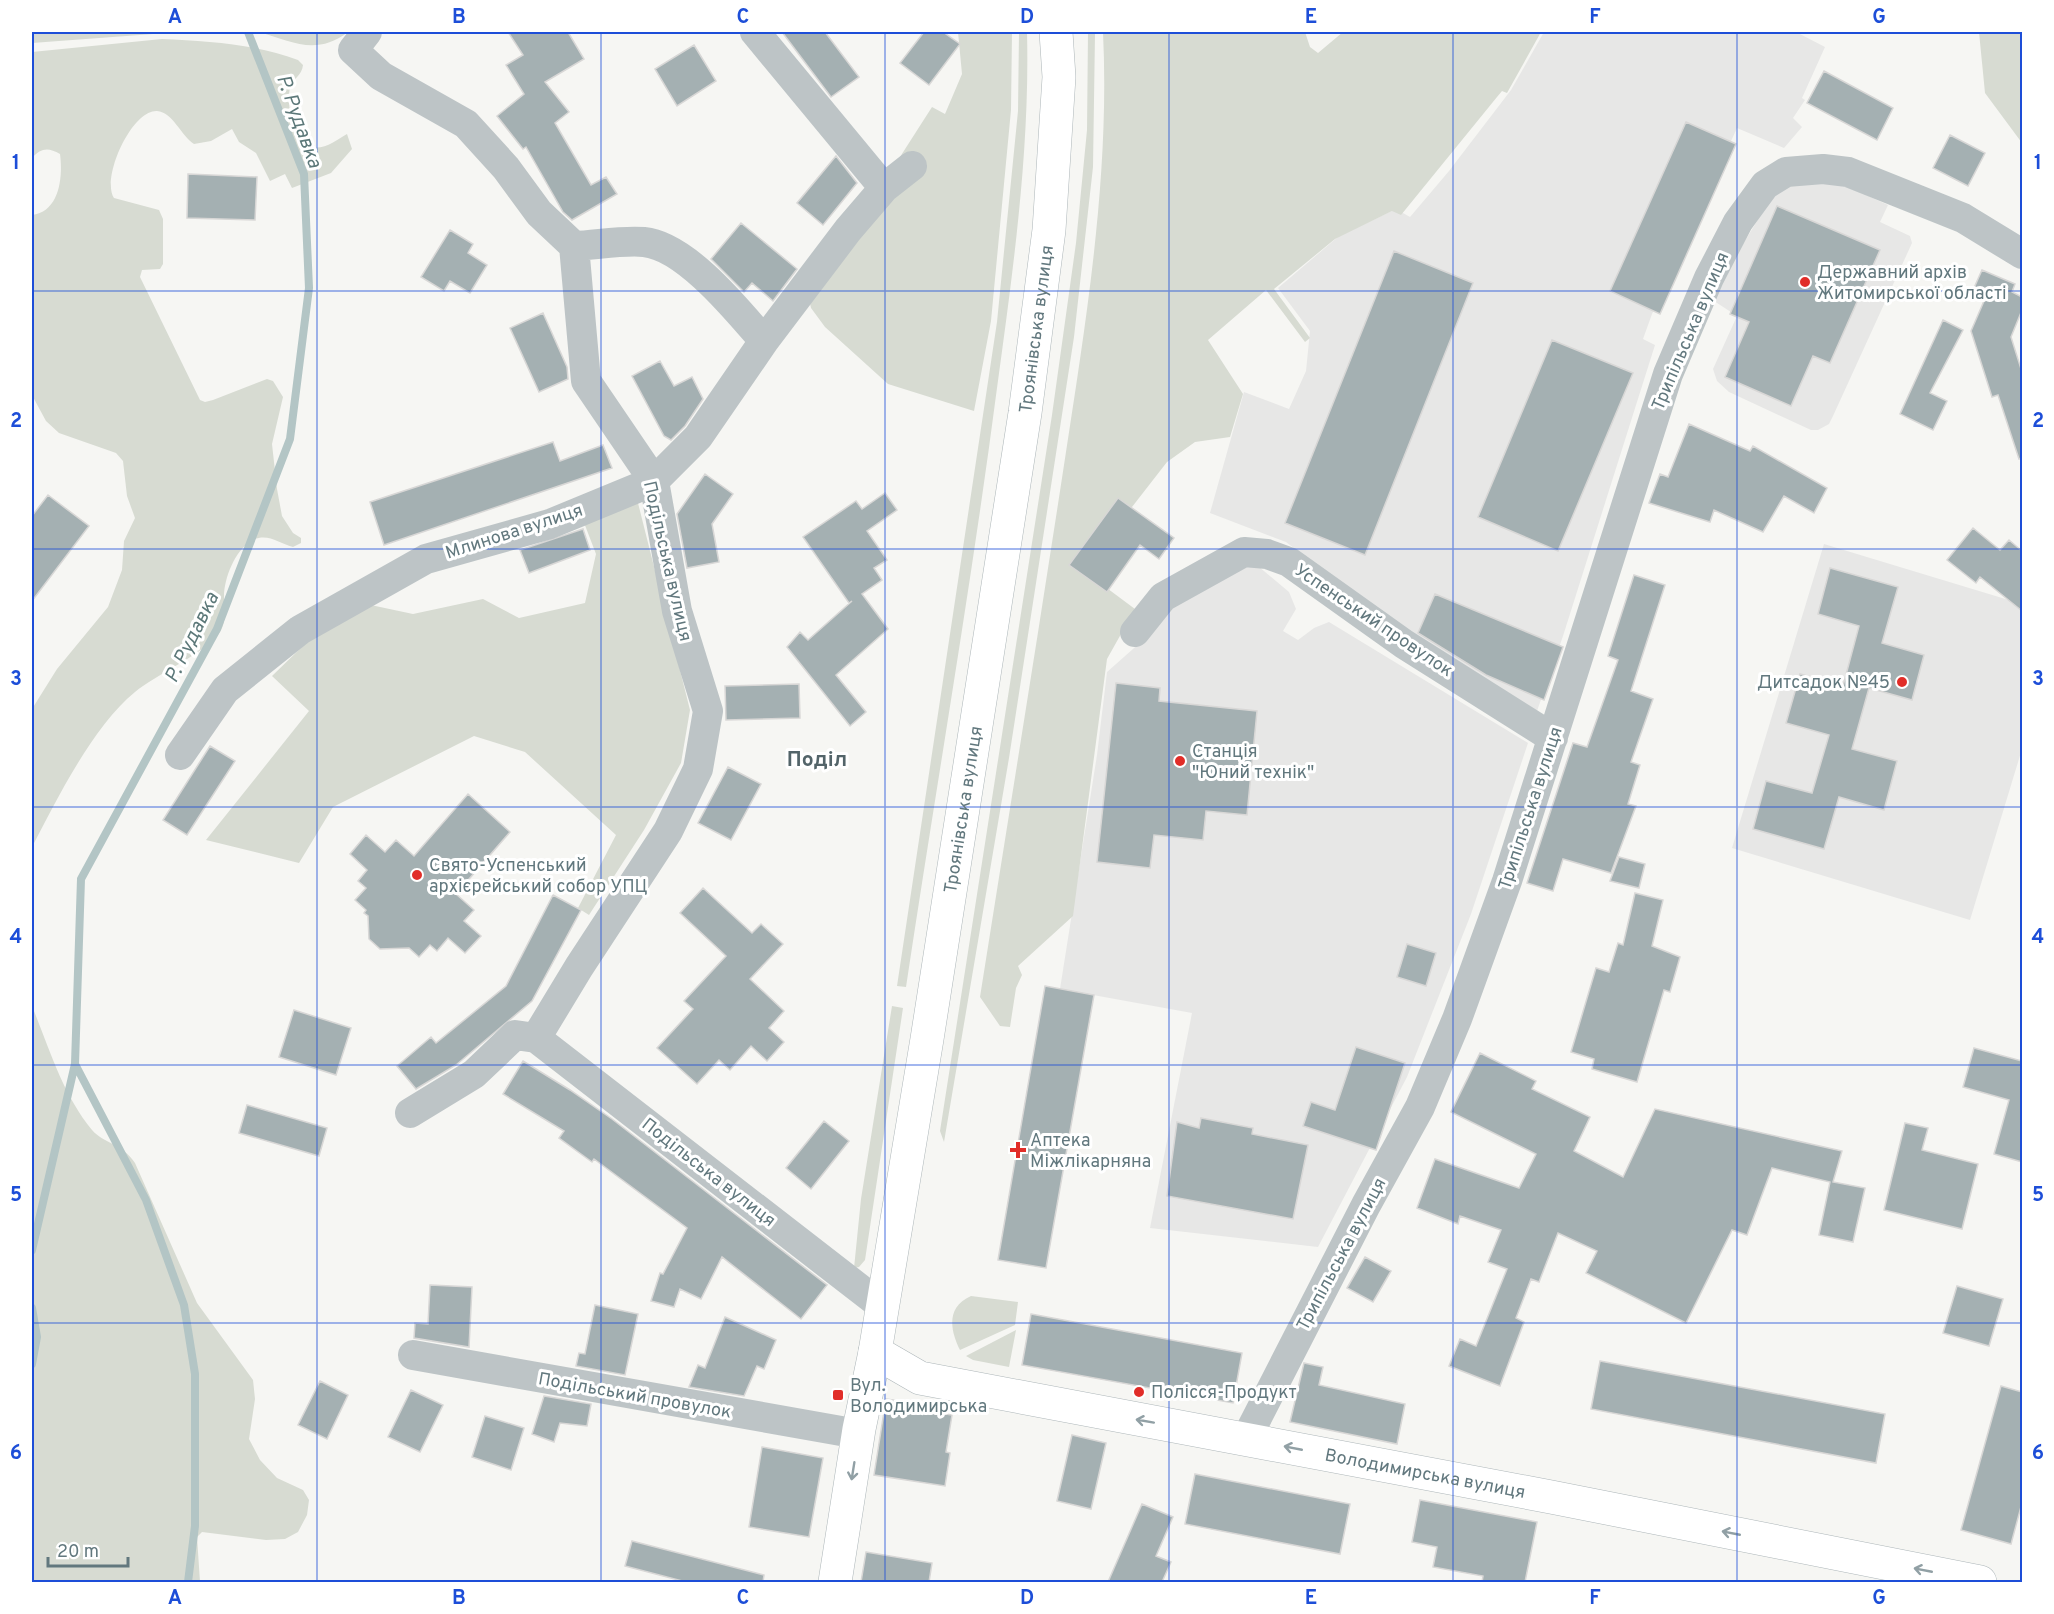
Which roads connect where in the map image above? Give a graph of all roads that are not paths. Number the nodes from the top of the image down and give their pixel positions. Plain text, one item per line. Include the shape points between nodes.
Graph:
1 (755, 32) edge
2 (1056, 32) edge
3 (360, 40) edge
4 (912, 166) dead end
5 (884, 188) junction
6 (574, 246) junction
7 (2022, 254) edge
8 (764, 341) junction
9 (654, 481) junction
10 (1135, 632) dead end
11 (1553, 738) junction
12 (180, 755) dead end
13 (536, 1038) junction
14 (410, 1113) dead end
15 (882, 1306) junction
16 (875, 1352) junction
17 (413, 1355) dead end
18 (858, 1434) junction
19 (1246, 1439) junction
20 (835, 1582) edge
21 (1980, 1582) edge

1 - 5 street
2 - 15 street, Троянівська вулиця via 1059,77 1049,230 927,1039
3 - 6 street via 381,76 466,123 539,213
4 - 5 street, Млинова вулиця
5 - 8 street, Млинова вулиця
6 - 8 street via 645,242 676,255 724,294
6 - 9 street, Подільська вулиця via 586,381
7 - 11 street, Трипільська вулиця via 1963,218 1848,172 1786,172 1765,185 1738,222 1709,278 1668,374
8 - 9 street, Млинова вулиця via 698,437
9 - 12 street, Млинова вулиця via 550,524 426,559 300,630 225,690
9 - 13 street, Подільська вулиця via 677,611 708,711 698,769 668,831
10 - 11 street, Успенський провулок via 1163,597 1244,552 1267,554 1289,562 1404,644
11 - 19 street, Трипільська вулиця via 1496,913 1419,1107
13 - 14 street via 515,1035 474,1074
13 - 15 street, Подільська вулиця
15 - 16 street, Троянівська вулиця
16 - 18 street, Троянівська вулиця
19 -> 16 street, Володимирська вулиця via 920,1378
17 - 18 street, Подільський провулок
18 -> 20 street, Троянівська вулиця
21 -> 19 street, Володимирська вулиця

